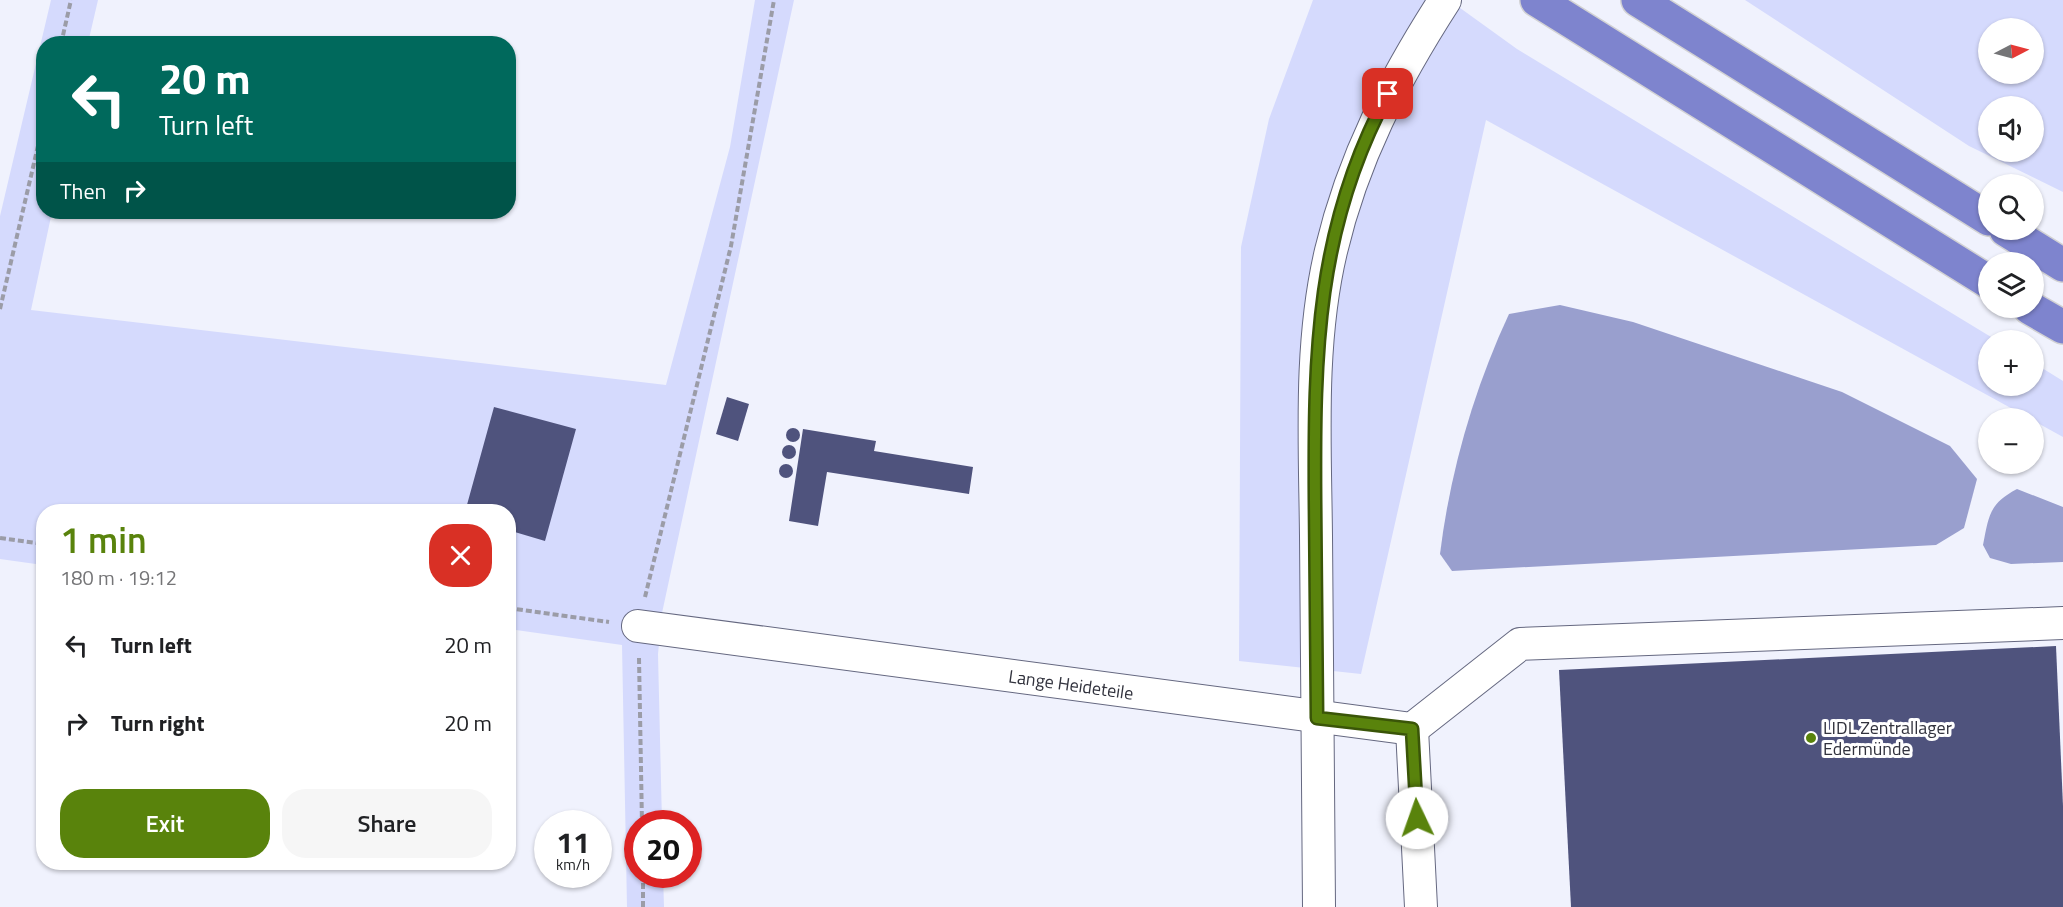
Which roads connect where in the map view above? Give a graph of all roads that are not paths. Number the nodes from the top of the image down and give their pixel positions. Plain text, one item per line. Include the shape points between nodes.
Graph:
1 (1537, 0) edge
2 (1638, 0) edge
3 (1438, 10) edge
4 (1978, 212) edge
5 (2022, 240) edge
6 (2063, 265) edge
7 (1978, 275) edge
8 (2044, 316) edge
9 (2063, 327) edge
10 (2063, 623) edge
11 (638, 626) road end
12 (1317, 718) junction
13 (1412, 729) junction
14 (1319, 907) edge
15 (1421, 907) edge

1 - 7 highway
2 - 4 highway
3 - 12 street via 1395,82 1360,156 1336,233 1322,299 1315,396
5 - 6 highway
8 - 9 highway
10 - 13 street via 1520,644
11 - 12 street, Lange Heideteile
12 - 13 street, Lange Heideteile
12 - 14 street
13 - 15 street

